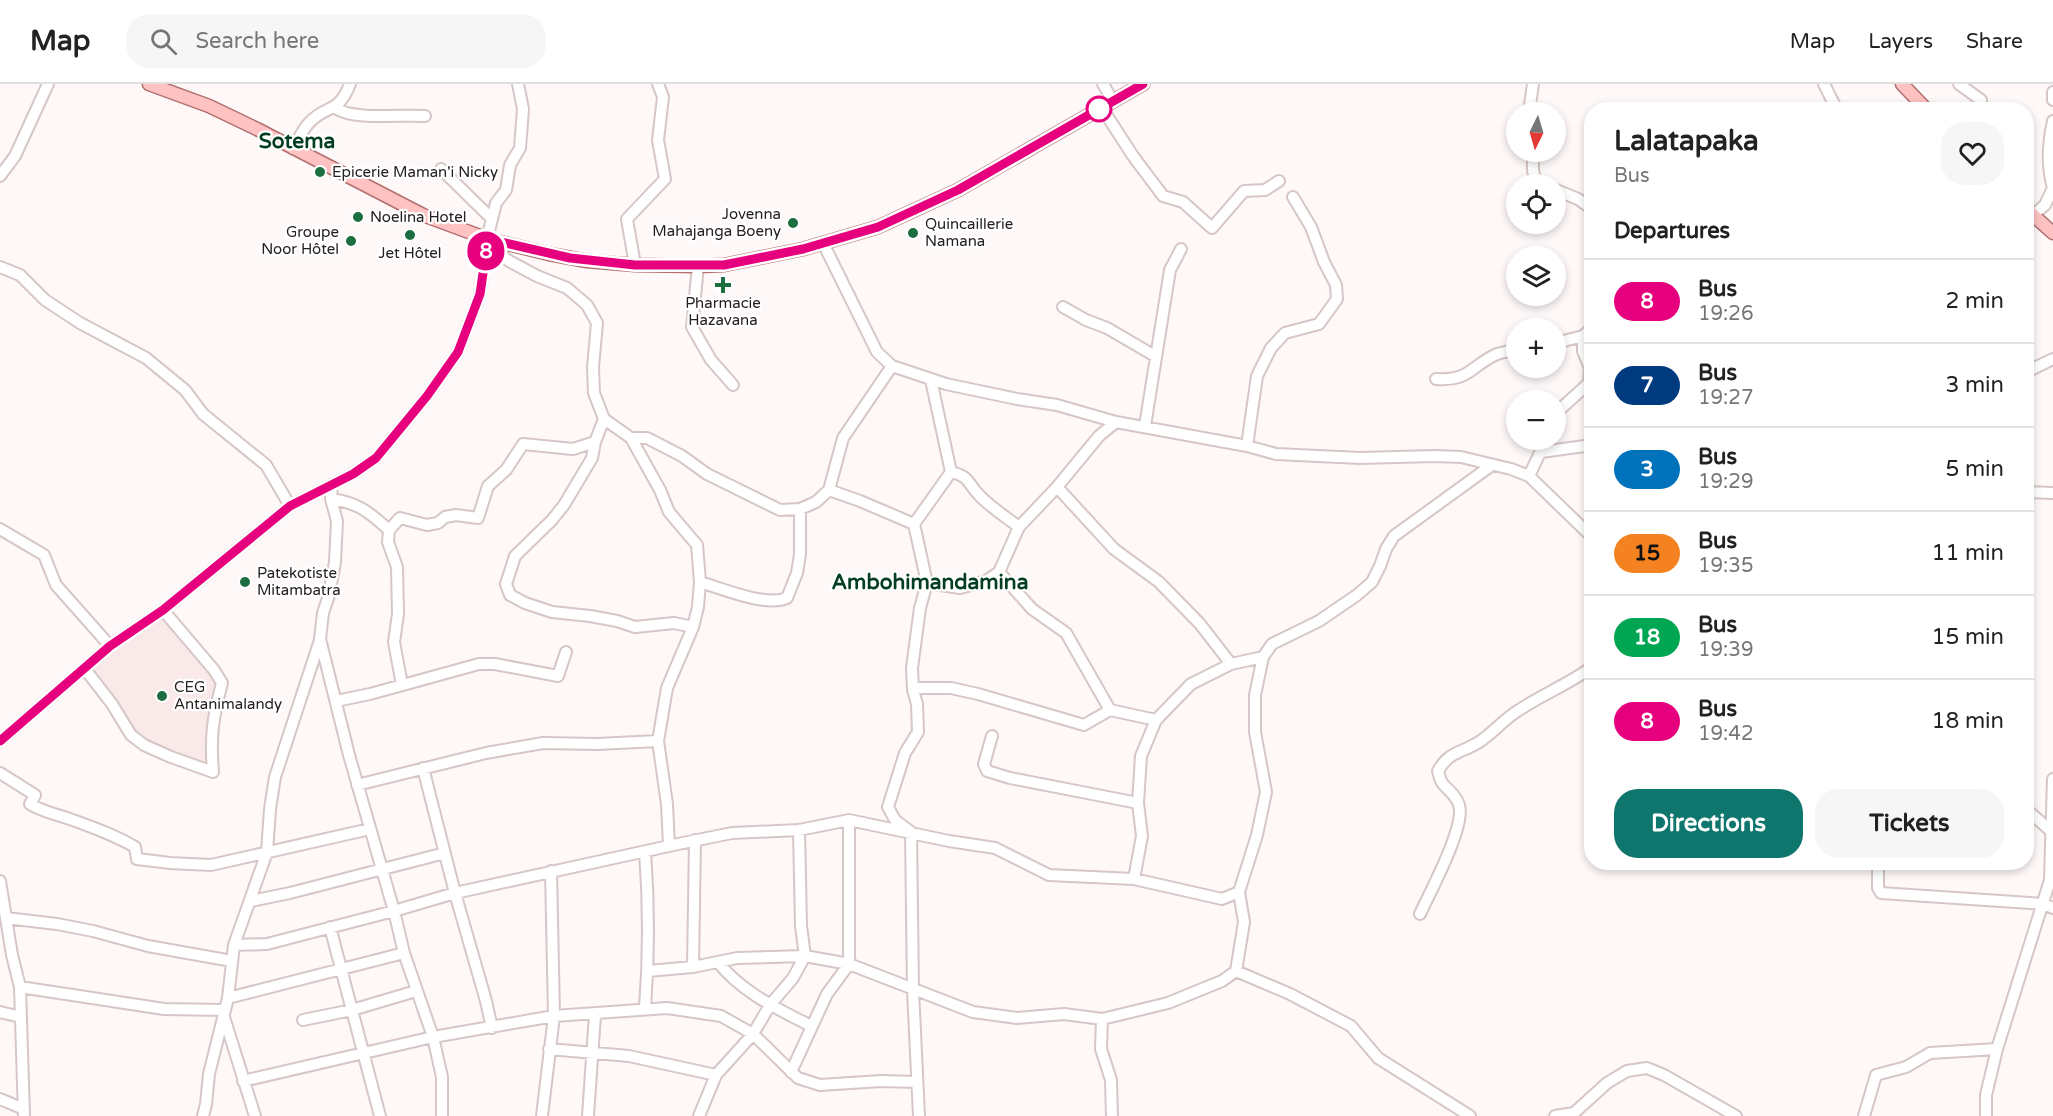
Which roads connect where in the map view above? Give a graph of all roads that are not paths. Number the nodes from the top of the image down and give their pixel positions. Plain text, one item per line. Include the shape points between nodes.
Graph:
1 (48, 84) edge
2 (149, 84) edge
3 (350, 84) edge
4 (518, 84) edge
5 (658, 84) edge
6 (1103, 84) edge
7 (1143, 84) edge
8 (1533, 84) edge
9 (1824, 84) edge
10 (1902, 84) edge
11 (1959, 84) edge
12 (2053, 92) edge
13 (2053, 100) edge
14 (1530, 102) edge
15 (1833, 102) edge
16 (1919, 102) edge
17 (1979, 102) edge
18 (1108, 104) junction
19 (335, 108) junction
20 (425, 116) dead end
21 (2053, 121) edge
22 (293, 149) junction
23 (441, 169) dead end
24 (0, 176) edge
25 (1279, 181) dead end
26 (1566, 194) edge
27 (1293, 197) dead end
28 (1584, 203) edge
29 (2034, 210) edge
30 (2034, 216) edge
31 (492, 219) junction
32 (2053, 233) edge
33 (487, 241) junction
34 (824, 243) junction
35 (1180, 249) dead end
36 (635, 265) junction
37 (698, 266) junction
38 (0, 267) edge
39 (1063, 307) dead end
40 (1583, 336) joint
41 (1566, 340) edge
42 (1506, 352) edge
43 (1584, 353) edge
44 (1155, 356) junction
45 (2053, 359) edge
46 (892, 366) junction
47 (2034, 368) edge
48 (931, 380) junction
49 (1436, 380) dead end
50 (733, 385) dead end
51 (1584, 388) edge
52 (1566, 404) edge
53 (604, 419) junction
54 (1116, 422) junction
55 (1145, 426) junction
56 (631, 438) junction
57 (595, 442) junction
58 (1247, 446) junction
59 (1584, 446) edge
60 (1541, 452) joint
61 (1492, 465) junction
62 (951, 472) junction
63 (1529, 476) junction
64 (332, 484) junction
65 (1057, 488) junction
66 (829, 490) junction
67 (2034, 492) edge
68 (2053, 493) edge
69 (332, 499) junction
70 (290, 506) junction
71 (800, 509) junction
72 (915, 524) junction
73 (1019, 527) junction
74 (0, 529) edge
75 (1584, 529) edge
76 (389, 530) junction
77 (999, 572) junction
78 (700, 582) junction
79 (927, 582) junction
80 (163, 610) junction
81 (693, 627) junction
82 (320, 639) junction
83 (110, 646) junction
84 (566, 652) dead end
85 (1263, 657) junction
86 (1231, 664) junction
87 (85, 669) junction
88 (1584, 673) edge
89 (402, 685) junction
90 (913, 688) junction
91 (336, 701) junction
92 (1110, 710) junction
93 (1155, 720) junction
94 (992, 736) dead end
95 (0, 741) edge
96 (658, 741) junction
97 (423, 768) junction
98 (0, 773) edge
99 (2053, 778) edge
100 (357, 785) junction
101 (1138, 803) junction
102 (2034, 816) edge
103 (849, 820) junction
104 (370, 829) junction
105 (799, 830) junction
106 (911, 832) junction
107 (2052, 832) edge
108 (695, 840) junction
109 (669, 846) junction
110 (267, 852) junction
111 (645, 852) junction
112 (445, 853) junction
113 (381, 869) junction
114 (1878, 870) edge
115 (550, 871) junction
116 (1134, 879) junction
117 (0, 881) edge
118 (1239, 892) junction
119 (455, 893) junction
120 (251, 901) junction
121 (2048, 906) edge
122 (394, 911) junction
123 (1420, 914) dead end
124 (6, 918) junction
125 (330, 927) junction
126 (234, 945) junction
127 (404, 953) junction
128 (805, 956) junction
129 (232, 961) junction
130 (718, 962) junction
131 (849, 964) junction
132 (693, 967) junction
133 (340, 969) junction
134 (648, 971) junction
135 (1236, 971) junction
136 (20, 987) junction
137 (913, 990) junction
138 (416, 991) junction
139 (228, 998) junction
140 (770, 1005) junction
141 (645, 1008) junction
142 (352, 1010) junction
143 (0, 1012) edge
144 (225, 1013) junction
145 (595, 1015) junction
146 (554, 1016) junction
147 (21, 1017) junction
148 (1102, 1019) junction
149 (303, 1020) dead end
150 (812, 1026) junction
151 (492, 1028) junction
152 (753, 1034) junction
153 (433, 1037) junction
154 (549, 1049) junction
155 (1997, 1049) junction
156 (363, 1054) junction
157 (593, 1054) junction
158 (791, 1072) junction
159 (716, 1075) junction
160 (243, 1081) junction
161 (917, 1082) junction
162 (0, 1099) edge
163 (24, 1113) edge
164 (203, 1116) edge
165 (255, 1116) edge
166 (380, 1116) edge
167 (442, 1116) edge
168 (542, 1116) edge
169 (588, 1116) edge
170 (699, 1116) edge
171 (919, 1116) edge
172 (1112, 1116) edge
173 (1470, 1116) edge
174 (1555, 1116) edge
175 (1736, 1116) edge
176 (1864, 1116) edge
177 (1986, 1116) edge

1 - 24 street via 15,156
2 - 22 main road via 209,106
3 - 19 street
4 - 31 street via 523,109 520,148 510,165 506,190 496,203
5 - 36 street via 663,97 658,140 665,179 627,219
6 - 18 street
7 - 18 main road
8 - 14 street
9 - 15 street
10 - 16 main road
11 - 17 street
12 - 13 street
18 - 25 street via 1134,156 1163,196 1183,202 1212,228 1244,191 1265,190
18 - 34 main road via 958,190 878,227
19 - 20 street via 371,115
19 - 22 street via 308,124
21 - 29 street via 2049,174 2053,188 2045,205
22 - 33 main road via 423,215
23 - 31 street
26 - 28 street
27 - 58 street via 1311,227 1336,285 1337,299 1319,324 1285,333 1271,348 1257,376
30 - 32 main road
31 - 33 street
33 - 36 main road via 570,258
33 - 53 street via 508,261 567,288 587,305 597,323 592,367 594,393
33 - 64 street via 480,294 458,352 376,458
34 - 37 main road via 724,265
34 - 46 street via 877,352
35 - 44 street via 1170,270
36 - 37 main road
37 - 50 street via 692,327 711,360
38 - 70 street via 20,275 45,300 80,323 146,358 185,390 203,414 266,465
39 - 44 street
40 - 41 street
40 - 43 street
42 - 49 street via 1464,377
44 - 55 street
45 - 47 street
46 - 48 street
46 - 66 street via 843,438
48 - 54 street via 1057,405
48 - 62 street
51 - 52 street
53 - 56 street
53 - 57 street
54 - 55 street
54 - 65 street via 1099,436
55 - 58 street
56 - 71 street via 647,438 707,474 780,510
56 - 78 street via 669,512 697,545
57 - 76 street via 573,449 523,444 506,470 488,486 478,518 456,515 427,525 400,518
57 - 81 street via 592,458 564,505 515,556 506,584 510,595 552,612 635,627 674,623
58 - 61 street via 1276,454 1461,457
59 - 60 street
60 - 63 street
61 - 63 street
61 - 85 street via 1394,536 1372,582 1357,596 1272,645
62 - 72 street
62 - 73 street via 962,475 977,493
63 - 75 street
64 - 69 street
64 - 70 street
65 - 73 street
65 - 86 street via 1114,549 1158,582 1200,624
66 - 71 street
66 - 72 street
67 - 68 street
69 - 76 street via 353,502
69 - 82 street via 335,562 322,613
70 - 80 street
71 - 78 street via 800,554 787,598 778,602 766,600
72 - 79 street
73 - 77 street
74 - 83 street via 44,555 56,585
76 - 89 street via 388,542 397,567 394,642
77 - 79 street via 986,581 960,588
77 - 92 street via 1032,609 1066,633
78 - 81 street
79 - 90 street via 912,668
80 - 83 street
80 - 87 street via 222,683 210,741 213,772 171,758 131,735
81 - 96 street via 667,688
82 - 91 street
82 - 110 street via 275,777
83 - 87 street
84 - 89 street via 558,676 479,664
85 - 86 street
85 - 118 street via 1255,695 1255,732 1266,792
86 - 93 street via 1191,684
87 - 95 street
88 - 123 street via 1516,711 1481,741 1443,760 1438,771 1442,783 1458,802 1460,815 1454,840
89 - 91 street
90 - 92 street via 978,693 1084,725
90 - 106 street via 918,732 905,753 888,807 895,820
91 - 100 street
92 - 93 street
93 - 101 street via 1141,756
94 - 101 street via 984,764 987,771
96 - 97 street via 543,743
96 - 109 street
97 - 100 street
97 - 112 street
98 - 110 street via 35,795 30,804 115,835 135,847 137,859 211,865
99 - 107 street
100 - 104 street
101 - 116 street via 1142,836
102 - 107 street
103 - 105 street
103 - 106 street
103 - 131 street
104 - 110 street
104 - 113 street
105 - 108 street via 732,833
105 - 128 street
106 - 116 street via 994,848 1048,874
106 - 137 street
107 - 121 street
108 - 109 street
108 - 132 street
109 - 111 street
110 - 120 street
111 - 115 street
111 - 134 street
112 - 113 street
112 - 119 street
113 - 120 street
113 - 122 street
114 - 121 street via 1881,893
115 - 119 street
115 - 146 street
116 - 118 street via 1222,899
117 - 124 street
118 - 135 street via 1244,922
119 - 122 street
119 - 151 street
120 - 126 street
121 - 155 street
122 - 125 street
122 - 127 street
124 - 129 street via 57,924
124 - 136 street
125 - 126 street via 267,944
125 - 133 street
126 - 129 street
127 - 133 street
127 - 138 street
128 - 130 street
128 - 131 street
128 - 140 street via 793,978
129 - 139 street
130 - 132 street
130 - 140 street via 729,975
131 - 137 street
131 - 150 street via 827,994
132 - 134 street
133 - 139 street
133 - 142 street
134 - 141 street
135 - 148 street via 1222,981 1168,1003
135 - 173 street via 1351,1026 1378,1058
136 - 144 street via 164,1009
136 - 147 street
137 - 148 street via 973,1012 1017,1018 1064,1014
137 - 161 street
138 - 142 street
138 - 153 street
139 - 144 street
140 - 150 street
140 - 152 street
141 - 145 street
141 - 152 street via 721,1016
142 - 149 street
142 - 156 street
143 - 147 street
144 - 160 street
144 - 164 street
145 - 146 street
145 - 157 street
146 - 151 street
146 - 154 street
147 - 163 street
148 - 172 street via 1101,1049 1111,1080
150 - 158 street
151 - 153 street
152 - 158 street
152 - 159 street
153 - 156 street
153 - 167 street via 442,1077
154 - 157 street
154 - 168 street
155 - 176 street via 1930,1053 1906,1067 1876,1075
155 - 177 street via 1986,1095
156 - 160 street
156 - 166 street
157 - 159 street via 629,1056
157 - 169 street
158 - 161 street via 820,1085
159 - 170 street
160 - 165 street
161 - 171 street
162 - 163 street
174 - 175 street via 1574,1113 1607,1083 1627,1071 1647,1068

